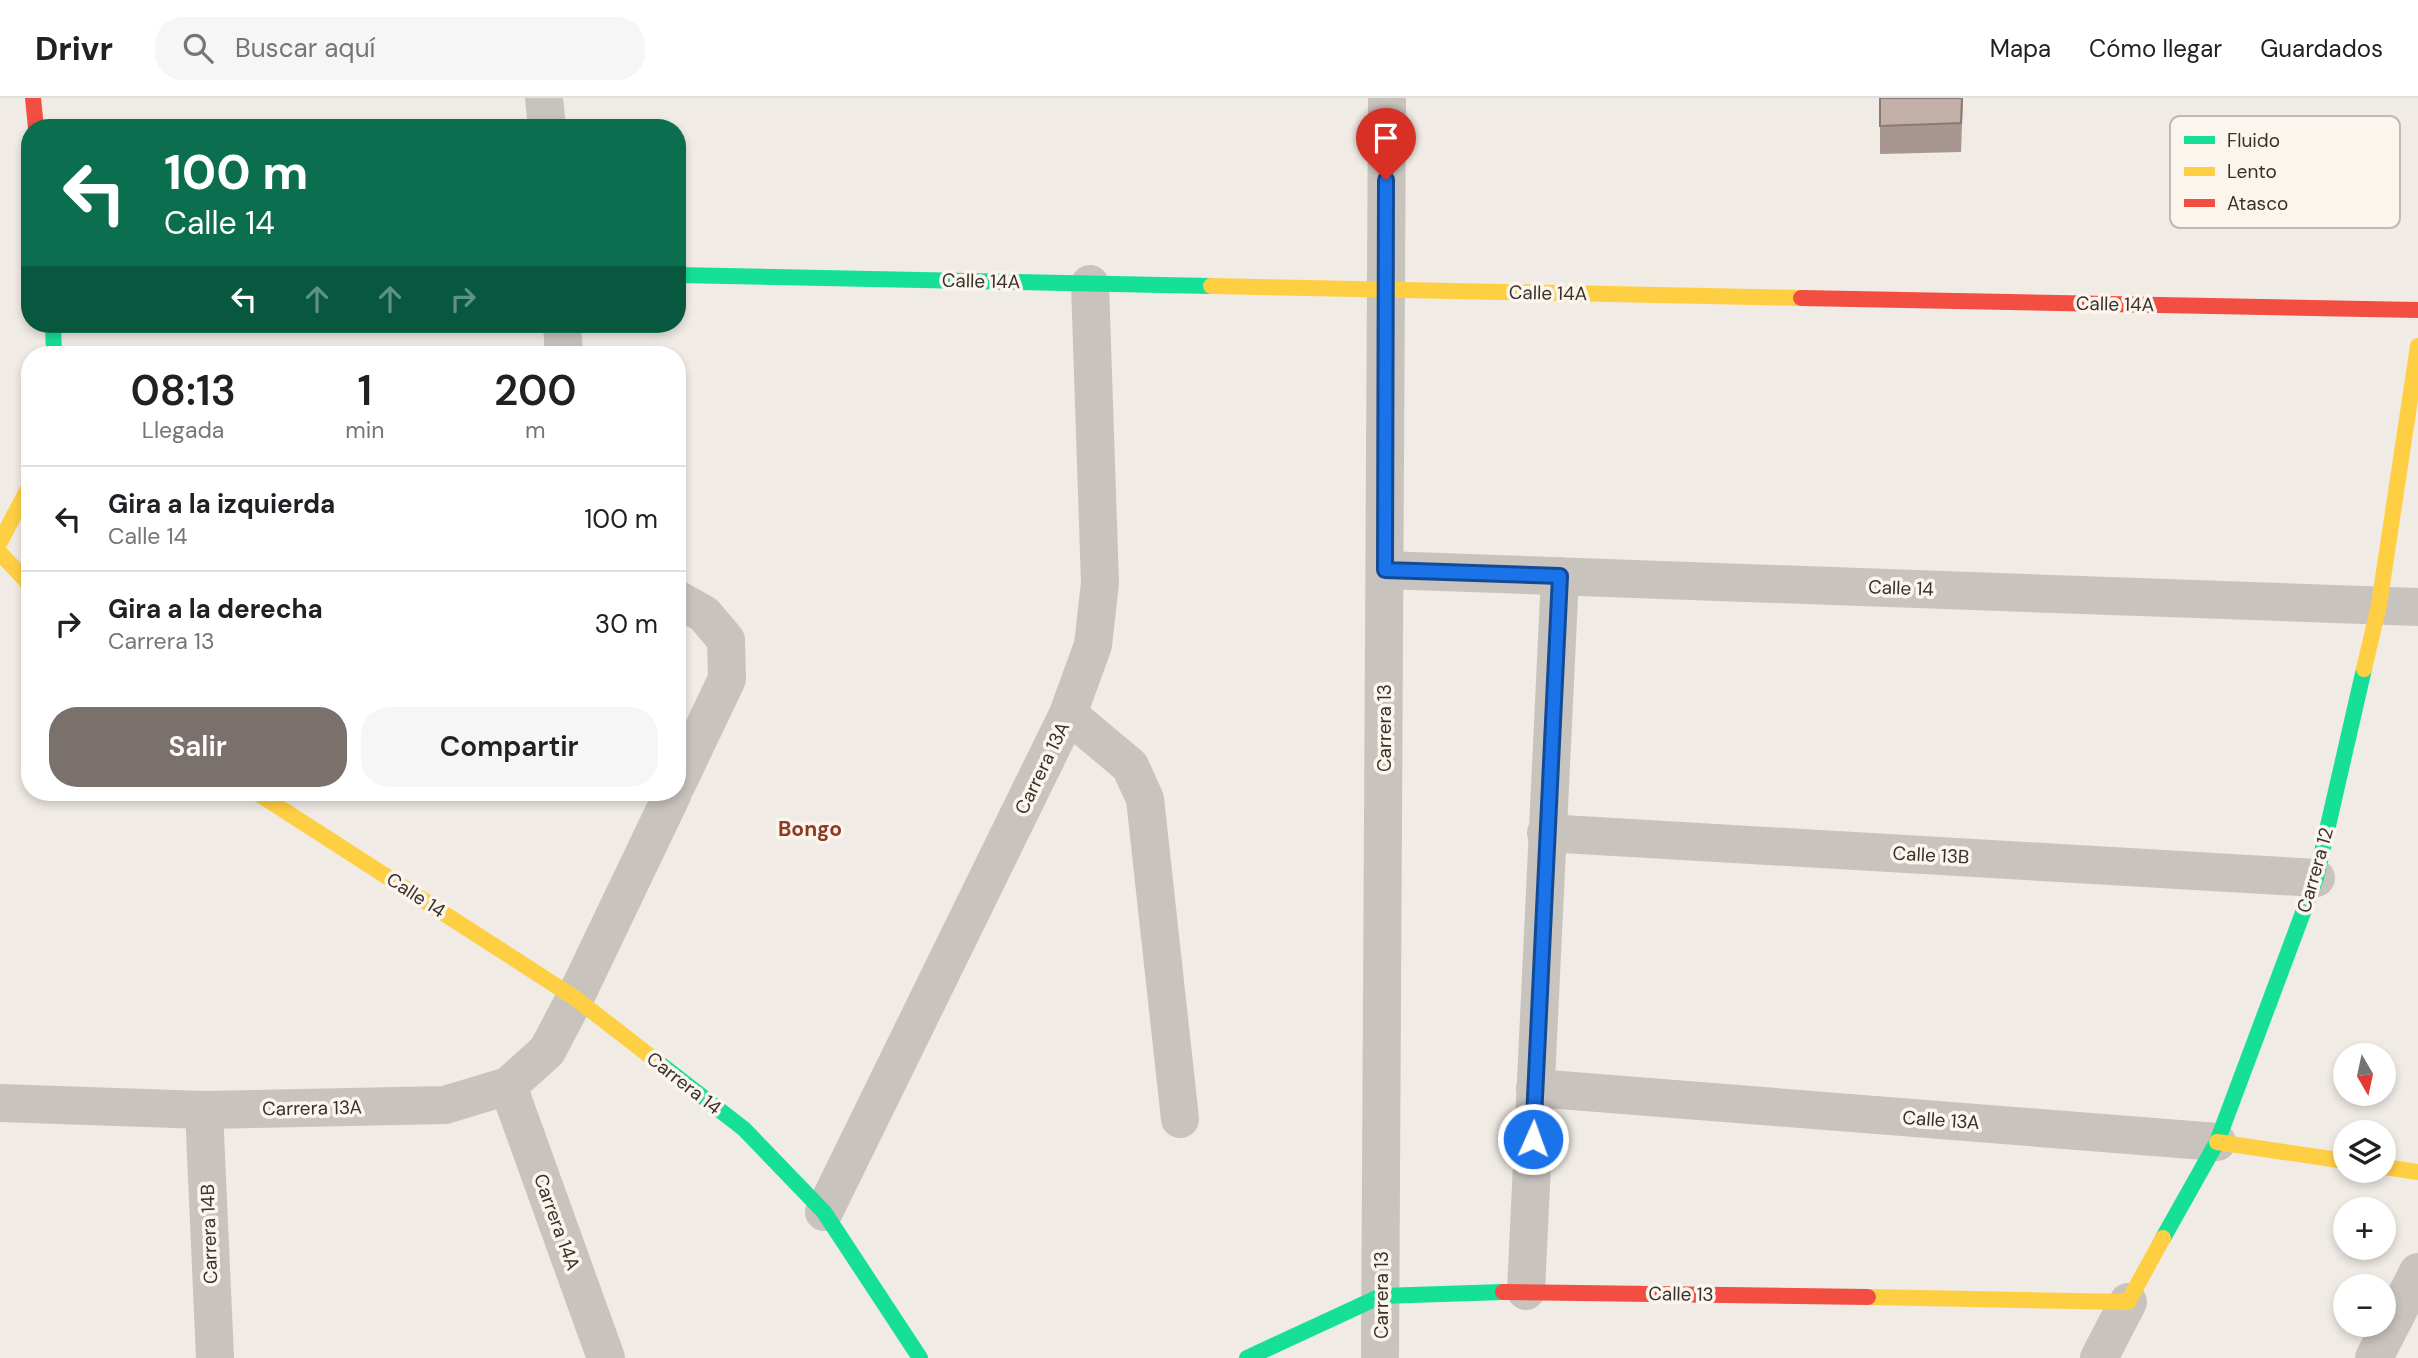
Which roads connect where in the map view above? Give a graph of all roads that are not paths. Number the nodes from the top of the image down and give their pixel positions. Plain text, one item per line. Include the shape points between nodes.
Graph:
1 (33, 98) edge
2 (544, 98) edge
3 (1387, 98) edge
4 (35, 119) edge
5 (546, 119) edge
6 (686, 275) edge
7 (1090, 284) junction
8 (1386, 289) junction
9 (2418, 310) edge
10 (2418, 346) edge
11 (21, 502) edge
12 (0, 542) edge
13 (0, 553) edge
14 (1385, 570) junction
15 (21, 575) edge
16 (1560, 576) junction
17 (686, 604) edge
18 (2379, 605) junction
19 (2418, 607) edge
20 (1068, 713) junction
21 (686, 765) edge
22 (269, 801) edge
23 (669, 801) edge
24 (1546, 833) junction
25 (2316, 878) junction
26 (575, 998) junction
27 (508, 1086) junction
28 (1535, 1088) junction
29 (0, 1103) edge
30 (204, 1110) junction
31 (1180, 1119) dead end
32 (2217, 1142) junction
33 (2333, 1159) edge
34 (2396, 1169) edge
35 (2418, 1172) edge
36 (824, 1212) junction
37 (2418, 1272) edge
38 (1526, 1291) junction
39 (1381, 1296) junction
40 (2128, 1302) junction
41 (215, 1358) edge
42 (606, 1358) edge
43 (920, 1358) edge
44 (1247, 1358) edge
45 (1380, 1358) edge
46 (2099, 1358) edge
47 (2374, 1358) edge

1 - 4 street
2 - 5 street
3 - 8 street, Carrera 13
6 - 7 street, Calle 14A
7 - 8 street, Calle 14A
7 - 20 street, Carrera 13A via 1100,583 1093,645
8 - 9 street, Calle 14A
8 - 14 street, Carrera 13
10 - 18 street, Carrera 12
11 - 12 street
13 - 15 street
14 - 16 street, Calle 14
14 - 39 street, Carrera 13
16 - 18 street, Calle 14
16 - 24 street
17 - 21 street via 704,614 726,640 727,679
18 - 19 street, Calle 14
18 - 25 street, Carrera 12
20 - 31 street via 1130,766 1145,799
20 - 36 street, Carrera 13A
22 - 26 street, Calle 14
23 - 26 street
24 - 25 street, Calle 13B
24 - 28 street
25 - 32 street, Carrera 12
26 - 27 street, Carrera 13A via 547,1051
26 - 36 street, Carrera 14 via 744,1129
27 - 30 street, Carrera 13A via 444,1105
27 - 42 street, Carrera 14A
28 - 32 street, Calle 13A
28 - 38 street
29 - 30 street, Carrera 13A
30 - 41 street, Carrera 14B
32 - 33 street, Calle 13A
32 - 40 street, Carrera 12
34 - 35 street
36 - 43 street, Carrera 14
37 - 47 street
38 - 39 street, Calle 13
38 - 40 street, Calle 13
39 - 44 street, Calle 13
39 - 45 street, Carrera 13
40 - 46 street, Carrera 12

